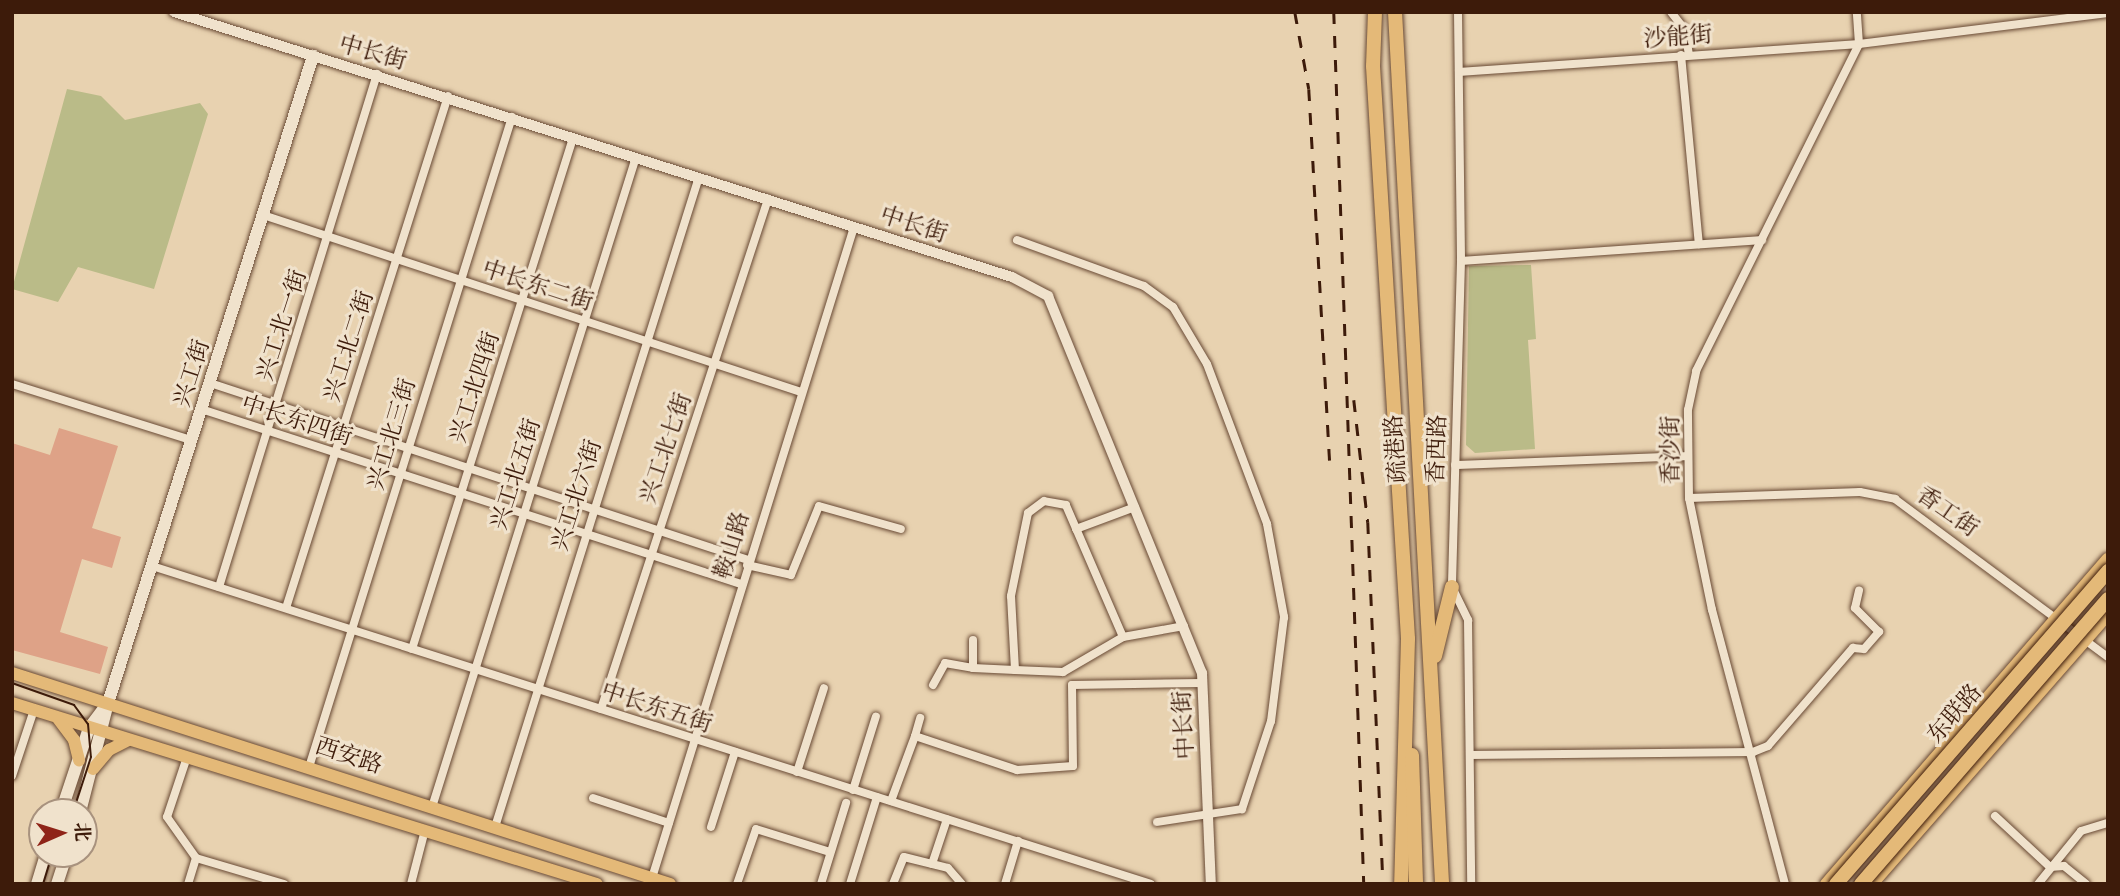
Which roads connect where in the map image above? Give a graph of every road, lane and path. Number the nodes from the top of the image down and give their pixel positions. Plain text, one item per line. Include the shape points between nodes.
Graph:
1 (174, 12) edge
2 (1375, 12) edge
3 (1395, 12) edge
4 (1458, 12) edge
5 (1671, 12) edge
6 (1857, 12) edge
7 (2108, 13) edge
8 (1859, 44) junction
9 (1685, 55) junction
10 (313, 56) junction
11 (1459, 72) junction
12 (377, 74) junction
13 (448, 96) junction
14 (512, 117) junction
15 (573, 138) junction
16 (636, 157) junction
17 (699, 177) junction
18 (768, 199) junction
19 (262, 215) junction
20 (854, 227) junction
21 (329, 237) junction
22 (1017, 240) dead end
23 (1762, 240) junction
24 (1699, 244) junction
25 (396, 259) junction
26 (1461, 261) junction
27 (460, 280) junction
28 (523, 301) junction
29 (584, 321) junction
30 (646, 341) junction
31 (715, 363) junction
32 (209, 383) junction
33 (12, 384) edge
34 (801, 391) junction
35 (276, 404) junction
36 (201, 409) junction
37 (343, 426) junction
38 (268, 431) junction
39 (191, 440) junction
40 (407, 447) junction
41 (335, 452) junction
42 (1686, 456) junction
43 (1455, 465) junction
44 (468, 467) junction
45 (399, 473) junction
46 (531, 488) junction
47 (460, 494) junction
48 (1689, 498) junction
49 (1135, 507) junction
50 (592, 508) junction
51 (522, 515) junction
52 (901, 529) dead end
53 (1076, 529) junction
54 (658, 530) junction
55 (584, 534) junction
56 (650, 555) junction
57 (2108, 559) edge
58 (748, 562) junction
59 (152, 566) junction
60 (2108, 571) edge
61 (741, 584) junction
62 (219, 587) junction
63 (1452, 587) junction
64 (1859, 590) dead end
65 (2108, 599) edge
66 (286, 608) junction
67 (2108, 614) edge
68 (2059, 616) junction
69 (1184, 626) junction
70 (352, 630) junction
71 (1123, 637) junction
72 (2087, 638) junction
73 (1408, 639) junction
74 (973, 640) dead end
75 (412, 649) junction
76 (2108, 657) edge
77 (473, 668) junction
78 (974, 668) junction
79 (1015, 670) junction
80 (1431, 671) junction
81 (12, 673) edge
82 (1202, 683) junction
83 (933, 685) dead end
84 (535, 688) junction
85 (824, 688) dead end
86 (12, 703) edge
87 (108, 703) junction
88 (601, 709) junction
89 (34, 710) junction
90 (876, 716) dead end
91 (56, 718) junction
92 (920, 718) dead end
93 (89, 728) junction
94 (105, 733) junction
95 (915, 736) junction
96 (692, 738) junction
97 (130, 740) junction
98 (735, 752) junction
99 (1754, 752) junction
100 (1470, 755) junction
101 (187, 757) junction
102 (79, 760) junction
103 (310, 764) junction
104 (93, 769) junction
105 (797, 772) junction
106 (12, 776) edge
107 (853, 789) junction
108 (877, 797) junction
109 (66, 798) edge
110 (84, 798) edge
111 (593, 798) dead end
112 (891, 801) junction
113 (846, 803) dead end
114 (433, 804) junction
115 (1209, 816) junction
116 (1995, 816) dead end
117 (947, 819) junction
118 (1157, 822) dead end
119 (669, 823) junction
120 (2108, 823) edge
121 (495, 827) junction
122 (711, 827) dead end
123 (425, 830) junction
124 (1018, 841) junction
125 (830, 852) junction
126 (196, 858) junction
127 (932, 864) junction
128 (2050, 867) junction
129 (651, 882) edge
130 (188, 884) edge
131 (284, 884) edge
132 (411, 884) edge
133 (597, 884) edge
134 (670, 884) edge
135 (737, 884) edge
136 (821, 884) edge
137 (850, 884) edge
138 (893, 884) edge
139 (961, 884) edge
140 (1005, 884) edge
141 (1151, 884) edge
142 (1211, 884) edge
143 (1401, 884) edge
144 (1416, 884) edge
145 (1442, 884) edge
146 (1471, 884) edge
147 (1785, 884) edge
148 (1826, 884) edge
149 (1836, 884) edge
150 (1861, 884) edge
151 (1872, 884) edge
152 (2038, 884) edge
153 (2086, 884) edge

1 - 10 street, 中长街
2 - 73 highway via 1373,66
3 - 80 highway, 疏港路
4 - 11 street, 香西路
5 - 9 street via 1685,30
6 - 8 street
7 - 8 street, 沙能街
8 - 9 street, 沙能街
8 - 23 street, 香沙街
9 - 11 street, 沙能街
9 - 24 street
10 - 12 street, 中长街
10 - 19 main road, 兴工街
11 - 26 street, 香西路
12 - 13 street, 中长街
12 - 21 street, 兴工北一街
13 - 14 street, 中长街
13 - 25 street, 兴工北二街
14 - 15 street, 中长街
14 - 27 street, 兴工北三街
15 - 16 street, 中长街
15 - 28 street, 兴工北四街
16 - 17 street, 中长街
16 - 29 street, 兴工北五街
17 - 18 street, 中长街
17 - 30 street, 兴工北六街
18 - 20 street, 中长街
18 - 31 street, 兴工北七街
19 - 21 street, 中长东二街
19 - 32 main road, 兴工街
20 - 34 street, 鞍山路
20 - 49 street, 中长街 via 1029,283 1048,296
21 - 25 street, 中长东二街
21 - 35 street, 兴工北一街
22 - 115 street via 1144,286 1173,307 1207,364 1254,484 1284,617 1271,721 1242,808
23 - 24 street
23 - 42 street, 香沙街 via 1696,371
24 - 26 street
25 - 27 street, 中长东二街
25 - 37 street, 兴工北二街
26 - 43 street, 香西路
27 - 28 street, 中长东二街
27 - 40 street, 兴工北三街
28 - 29 street, 中长东二街
28 - 44 street, 兴工北四街
29 - 30 street, 中长东二街
29 - 46 street, 兴工北五街
30 - 31 street, 中长东二街
30 - 50 street, 兴工北六街
31 - 34 street, 中长东二街
31 - 54 street, 兴工北七街
32 - 35 street, 中长东四街
32 - 36 main road, 兴工街
33 - 39 street
34 - 58 street, 鞍山路
35 - 37 street, 中长东四街
35 - 38 street, 兴工北一街
36 - 38 street, 中长东四街
36 - 39 main road, 兴工街
37 - 40 street, 中长东四街
37 - 41 street, 兴工北二街
38 - 41 street, 中长东四街
38 - 62 street, 兴工北一街
39 - 59 main road, 兴工街
40 - 44 street, 中长东四街
40 - 45 street, 兴工北三街
41 - 45 street, 中长东四街
41 - 66 street, 兴工北二街
42 - 43 street
42 - 48 street, 香沙街
43 - 63 street, 香西路
44 - 46 street, 中长东四街
44 - 47 street, 兴工北四街
45 - 47 street, 中长东四街
45 - 70 street, 兴工北三街
46 - 50 street, 中长东四街
46 - 51 street, 兴工北五街
47 - 51 street, 中长东四街
47 - 75 street, 兴工北四街
48 - 68 street, 香工街 via 1860,492 1895,499
48 - 99 street, 香沙街 via 1712,610
49 - 53 street
49 - 69 street, 中长街
50 - 54 street, 中长东四街
50 - 55 street, 兴工北六街
51 - 55 street, 中长东四街
51 - 77 street, 兴工北五街
52 - 58 street, 中长东四街 via 819,506 792,575
53 - 71 street
53 - 79 street via 1058,500 1028,513 1011,596
54 - 56 street, 兴工北七街
54 - 58 street, 中长东四街
55 - 56 street, 中长东四街
55 - 84 street, 兴工北六街
56 - 61 street, 中长东四街
56 - 88 street, 兴工北七街
57 - 68 main road
58 - 61 street, 鞍山路
59 - 62 street, 中长东五街
59 - 87 main road, 兴工街
60 - 149 highway, 东联路, bridge
61 - 96 street, 鞍山路
62 - 66 street, 中长东五街
63 - 80 highway
63 - 100 street, 香西路 via 1468,620
64 - 99 street via 1855,608 1879,632 1864,649 1853,648 1768,746
65 - 150 highway, 东联路, bridge
66 - 70 street, 中长东五街
67 - 72 main road
68 - 72 street, 香工街
68 - 148 main road
69 - 71 street
69 - 82 street, 中长街
70 - 75 street, 中长东五街
70 - 103 street, 兴工北三街
71 - 79 street via 1063,672
72 - 76 street, 香工街
72 - 151 main road
73 - 143 highway
73 - 144 highway
74 - 78 street
75 - 77 street, 中长东五街
77 - 84 street, 中长东五街
77 - 114 street, 兴工北五街
78 - 79 street
78 - 83 street via 945,663
80 - 145 highway, 疏港路
81 - 87 main road, 西安路
82 - 95 street via 1072,685 1073,766 1017,770
82 - 115 street, 中长街
84 - 88 street, 中长东五街
84 - 121 street, 兴工北六街
85 - 105 street
86 - 89 main road
87 - 93 main road
87 - 94 main road
87 - 103 main road, 西安路
88 - 96 street, 中长东五街
89 - 91 main road
89 - 106 street
90 - 107 street
91 - 93 main road
91 - 102 main road via 75,740
92 - 95 street
93 - 94 main road
93 - 102 main road
94 - 97 main road
94 - 104 main road
95 - 112 street
96 - 98 street, 中长东五街
96 - 119 street, 鞍山路
97 - 101 main road
97 - 104 main road via 109,750
98 - 105 street, 中长东五街
98 - 122 street
99 - 100 street
99 - 147 street, 香沙街
100 - 146 street, 香西路
101 - 123 main road
101 - 126 street via 167,817
102 - 109 main road
103 - 114 main road, 西安路
104 - 110 main road
105 - 107 street, 中长东五街
107 - 108 street, 中长东五街
108 - 112 street, 中长东五街
108 - 137 street
111 - 119 street
112 - 117 street, 中长东五街
113 - 125 street
114 - 121 main road, 西安路
115 - 118 street
115 - 142 street, 中长街
116 - 128 street
117 - 124 street, 中长东五街
117 - 127 street
119 - 129 street, 鞍山路
120 - 128 street via 2081,831
121 - 129 main road, 西安路
123 - 132 street
123 - 133 main road
124 - 140 street
124 - 141 street, 中长东五街
125 - 135 street via 756,829
125 - 136 street
126 - 130 street
126 - 131 street
127 - 138 street via 904,857
127 - 139 street via 958,873
128 - 152 street
128 - 153 street via 2064,866
129 - 134 main road, 西安路

